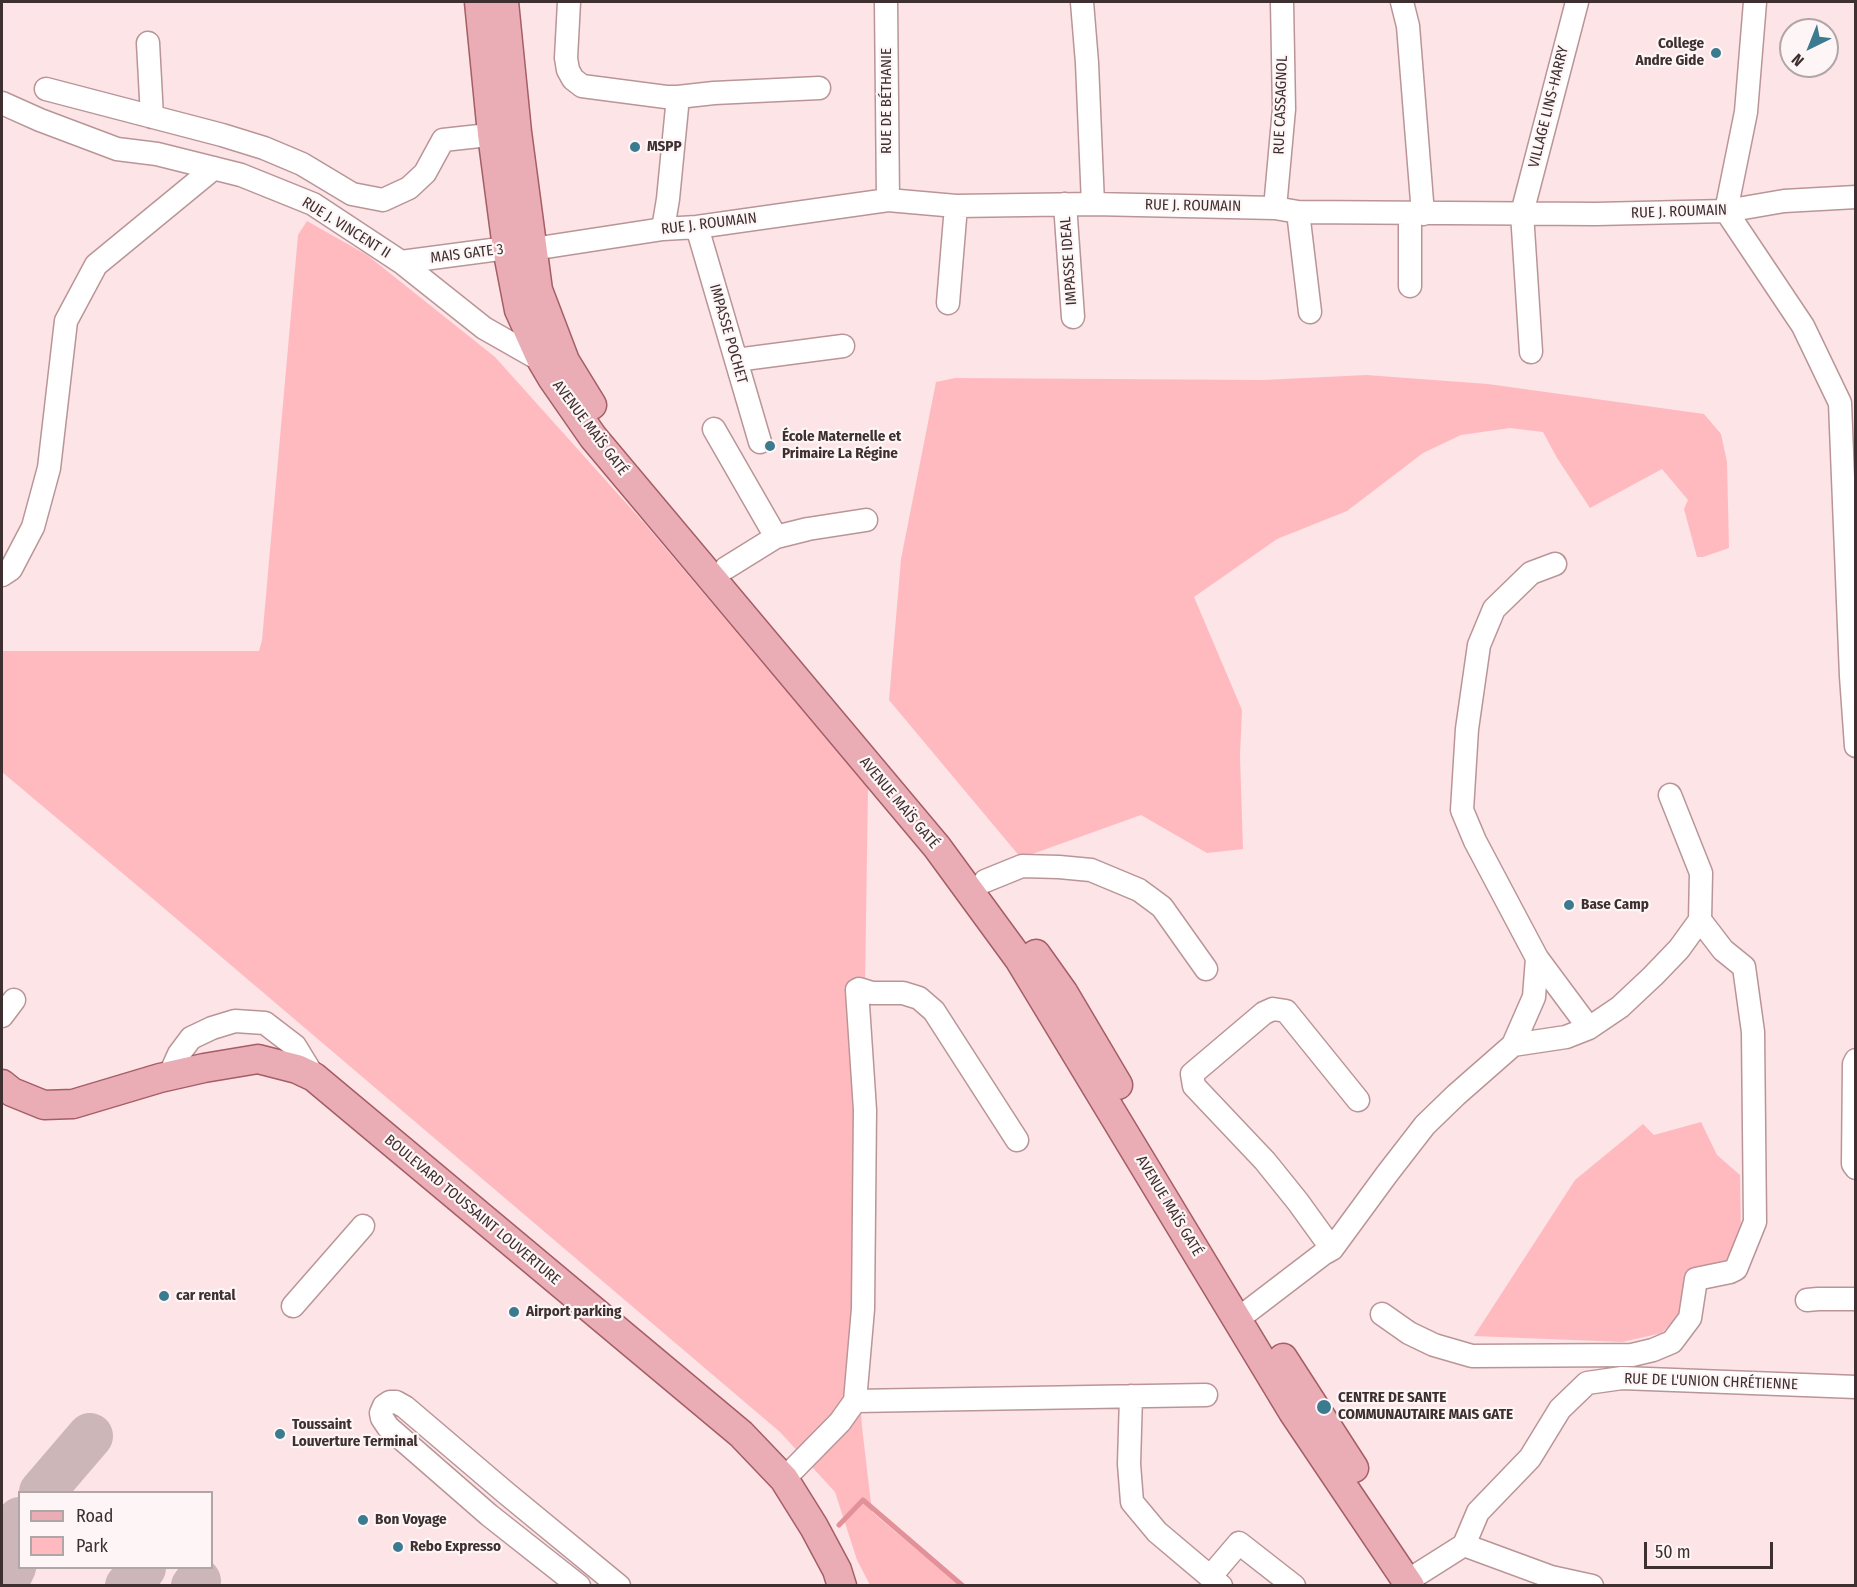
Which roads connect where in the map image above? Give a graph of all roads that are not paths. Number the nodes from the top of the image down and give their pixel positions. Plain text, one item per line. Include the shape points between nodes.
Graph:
1 (479, 2) edge
2 (504, 2) edge
3 (569, 2) edge
4 (886, 2) edge
5 (1082, 2) edge
6 (1282, 2) edge
7 (1402, 2) edge
8 (1576, 2) edge
9 (1755, 2) edge
10 (148, 43) dead end
11 (819, 88) dead end
12 (46, 89) dead end
13 (678, 97) junction
14 (2, 103) edge
15 (152, 117) junction
16 (504, 133) junction
17 (214, 168) junction
18 (1856, 197) edge
19 (888, 200) junction
20 (1065, 204) junction
21 (1093, 204) junction
22 (956, 206) junction
23 (1275, 208) junction
24 (1726, 211) junction
25 (1298, 212) junction
26 (1522, 213) junction
27 (1417, 214) junction
28 (697, 227) junction
29 (663, 229) junction
30 (520, 249) junction
31 (401, 262) junction
32 (1410, 286) dead end
33 (948, 303) dead end
34 (1310, 312) dead end
35 (1073, 317) dead end
36 (843, 346) dead end
37 (1531, 352) dead end
38 (736, 360) junction
39 (554, 361) junction
40 (714, 429) dead end
41 (760, 442) dead end
42 (866, 520) dead end
43 (776, 537) junction
44 (1555, 564) dead end
45 (726, 568) junction
46 (2, 574) edge
47 (1853, 675) edge
48 (1856, 746) edge
49 (1670, 795) dead end
50 (985, 881) junction
51 (1700, 921) junction
52 (1537, 958) junction
53 (1206, 969) dead end
54 (1589, 1028) junction
55 (1514, 1045) junction
56 (1856, 1060) edge
57 (169, 1076) junction
58 (314, 1077) junction
59 (2, 1084) edge
60 (1358, 1100) dead end
61 (1017, 1140) dead end
62 (1856, 1168) edge
63 (363, 1226) dead end
64 (1332, 1249) junction
65 (1856, 1299) edge
66 (1807, 1300) dead end
67 (293, 1306) dead end
68 (1244, 1313) junction
69 (1382, 1314) dead end
70 (1672, 1342) junction
71 (1674, 1380) junction
72 (1856, 1387) edge
73 (1206, 1395) dead end
74 (1131, 1396) junction
75 (855, 1401) junction
76 (784, 1479) junction
77 (506, 1493) junction
78 (489, 1515) junction
79 (1464, 1545) junction
80 (1215, 1581) edge
81 (1418, 1581) edge
82 (579, 1586) edge
83 (619, 1586) edge
84 (842, 1586) edge
85 (1294, 1586) edge
86 (1592, 1586) edge

1 - 16 main road, AVENUE MAÏS GATÉ
2 - 16 main road, AVENUE MAÏS GATÉ
3 - 13 street via 566,58 573,79 582,86
4 - 19 street, RUE DE BÉTHANIE
5 - 21 street
6 - 23 street, RUE CASSAGNOL via 1284,109
7 - 27 street via 1408,26
8 - 26 street, VILLAGE LINS-HARRY
9 - 24 street via 1746,112
10 - 15 street
11 - 13 street
12 - 15 street
13 - 29 street
14 - 17 street, RUE J. VINCENT II via 117,149
15 - 16 street via 264,148 302,164 352,194 383,200 409,188 425,173 443,140
16 - 30 main road, AVENUE MAÏS GATÉ
17 - 31 street, RUE J. VINCENT II via 313,204
17 - 46 street via 96,265 66,321 49,468 33,526 11,569
18 - 24 street, RUE J. ROUMAIN via 1784,201
19 - 22 street, RUE J. ROUMAIN
19 - 28 street, RUE J. ROUMAIN
20 - 21 street, RUE J. ROUMAIN
20 - 22 street, RUE J. ROUMAIN
20 - 35 street, IMPASSE IDEAL
21 - 23 street, RUE J. ROUMAIN
22 - 33 street
23 - 25 street, RUE J. ROUMAIN
24 - 26 street, RUE J. ROUMAIN
24 - 47 street via 1803,326 1840,403
25 - 27 street, RUE J. ROUMAIN
25 - 34 street
26 - 27 street, RUE J. ROUMAIN
26 - 37 street, VILLAGE LINS-HARRY
27 - 32 street
28 - 29 street, RUE J. ROUMAIN
28 - 38 street, IMPASSE POCHET
29 - 30 street, RUE J. ROUMAIN
30 - 31 street, MAIS GATE 3
30 - 39 main road, AVENUE MAÏS GATÉ via 519,310
31 - 39 street, RUE J. VINCENT II via 484,328
36 - 38 street
38 - 41 street, IMPASSE POCHET
39 - 45 main road, AVENUE MAÏS GATÉ
39 - 68 main road, AVENUE MAÏS GATÉ via 593,437 937,847 1019,959
40 - 43 street
42 - 43 street
43 - 45 street
44 - 52 street via 1531,573 1494,609 1479,645 1467,729 1462,810
45 - 50 main road, AVENUE MAÏS GATÉ via 905,778
47 - 48 street
49 - 51 street via 1701,873
50 - 53 street via 1022,866 1091,870 1139,890 1162,907
50 - 68 main road, AVENUE MAÏS GATÉ via 1063,992
51 - 54 street via 1653,976 1620,1007
51 - 70 street via 1723,950 1744,967 1753,1032 1755,1222 1736,1269 1696,1279 1690,1318
52 - 54 street
52 - 55 street via 1534,998
54 - 55 street via 1566,1037
55 - 64 street via 1425,1125
56 - 62 street
57 - 58 main road, BOULEVARD TOUSSAINT LOUVERTURE via 258,1059
57 - 58 street via 191,1038 235,1021 265,1023 295,1046
57 - 59 main road, BOULEVARD TOUSSAINT LOUVERTURE via 73,1104 44,1105
58 - 76 main road, BOULEVARD TOUSSAINT LOUVERTURE via 741,1434
60 - 64 street via 1286,1011 1273,1009 1264,1013 1192,1074 1194,1086 1265,1161
61 - 75 street via 934,1011 919,998 903,993 857,990 865,1121 863,1309
63 - 67 street
64 - 68 street
65 - 66 street
68 - 81 main road, AVENUE MAÏS GATÉ via 1293,1412
69 - 70 street via 1434,1346 1473,1356 1632,1355
70 - 71 street
71 - 72 street, RUE DE L'UNION CHRÉTIENNE
71 - 79 street, RUE DE L'UNION CHRÉTIENNE via 1622,1378 1587,1383 1560,1409 1530,1458 1478,1512
73 - 74 street
74 - 75 street
74 - 80 street via 1131,1502 1157,1532
75 - 76 street via 840,1422
76 - 84 main road, BOULEVARD TOUSSAINT LOUVERTURE via 814,1527
77 - 78 street
77 - 78 street via 405,1407 396,1402 384,1406 381,1413 388,1426
77 - 83 street
78 - 82 street
79 - 81 street
79 - 86 street via 1551,1577
80 - 85 street via 1239,1543

